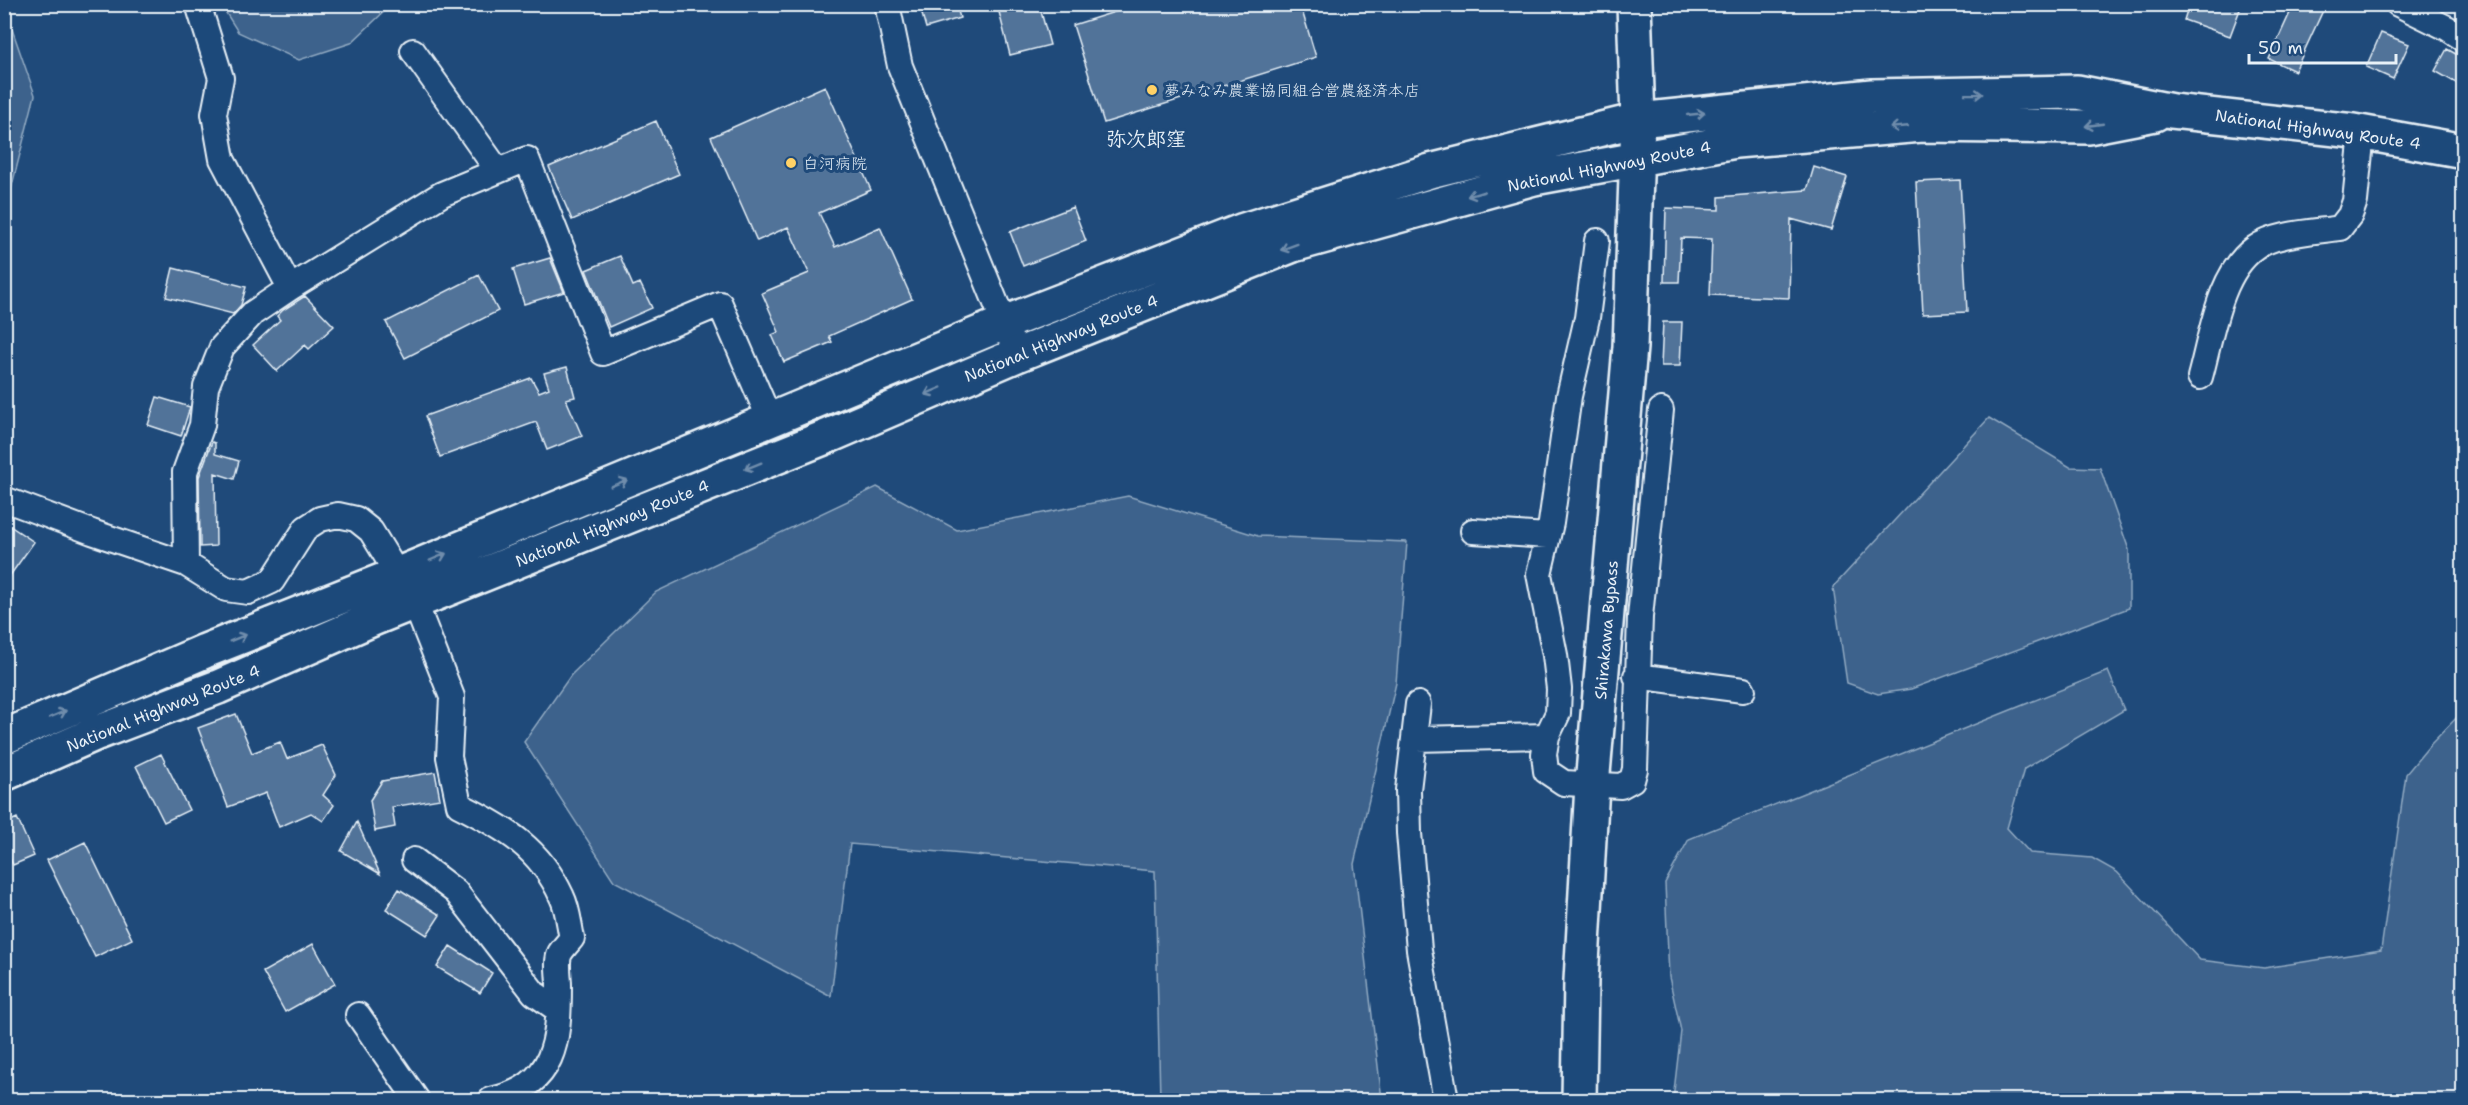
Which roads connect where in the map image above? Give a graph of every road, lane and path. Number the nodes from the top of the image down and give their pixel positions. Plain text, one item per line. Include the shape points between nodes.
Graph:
1 (198, 4) edge
2 (887, 4) edge
3 (1634, 4) edge
4 (2398, 4) edge
5 (2463, 39) edge
6 (413, 51) dead end
7 (2172, 111) junction
8 (1638, 120) junction
9 (2362, 133) junction
10 (2463, 151) edge
11 (1636, 161) junction
12 (498, 171) junction
13 (1597, 241) dead end
14 (290, 288) junction
15 (1004, 323) junction
16 (1017, 355) junction
17 (2200, 377) dead end
18 (1661, 410) dead end
19 (770, 420) junction
20 (4, 499) edge
21 (1473, 531) dead end
22 (1548, 536) junction
23 (186, 564) junction
24 (396, 575) junction
25 (415, 603) junction
26 (1636, 676) junction
27 (1743, 690) dead end
28 (1418, 704) dead end
29 (4, 736) edge
30 (1546, 736) junction
31 (1416, 739) junction
32 (4, 774) edge
33 (1592, 785) junction
34 (414, 860) dead end
35 (558, 1010) junction
36 (358, 1015) dead end
37 (417, 1101) edge
38 (491, 1101) edge
39 (1446, 1101) edge
40 (1579, 1101) edge

1 - 14 street via 221,78 214,114 222,159
2 - 15 street via 900,66
3 - 8 highway, Shirakawa Bypass
4 - 5 street
6 - 12 street
8 -> 7 highway, National Highway Route 4 via 1872,96 2066,92
7 - 9 highway, National Highway Route 4
7 -> 11 highway, National Highway Route 4 via 2088,127 1922,125 1736,141
8 - 11 highway, Shirakawa Bypass
8 - 15 highway, National Highway Route 4 via 1430,171 1244,230
9 - 10 highway, National Highway Route 4
9 - 17 street via 2350,215 2340,228 2283,237 2255,247 2240,263 2220,300
11 -> 16 highway, National Highway Route 4 via 1534,178 1293,245
11 - 33 highway, Shirakawa Bypass via 1630,347
12 - 14 street via 442,194
12 - 19 street via 527,159 603,352 720,304
13 - 22 street
14 - 23 street via 253,313 222,347 206,387 202,425 185,472
15 - 16 street
15 - 19 highway, National Highway Route 4
16 -> 25 highway, National Highway Route 4 via 831,435
18 - 26 street
24 -> 19 highway, National Highway Route 4
20 - 23 street
21 - 22 street
22 - 30 street via 1539,574 1559,689 1558,713
23 - 24 street via 226,589 248,592 272,581 306,528 320,519 338,515 357,519 371,531
24 - 25 street
29 -> 24 highway, National Highway Route 4
25 - 32 highway, National Highway Route 4
25 - 35 street via 452,697 449,757 459,805 518,838 546,869 563,899 572,938 559,954
26 - 27 street
26 - 33 street via 1632,780 1621,786
28 - 31 street
30 - 31 street
30 - 33 street via 1546,771 1564,783
31 - 39 street via 1408,790 1408,833 1419,950
33 - 40 highway, Shirakawa Bypass
34 - 35 street via 456,892 534,993
35 - 38 street via 550,1061 530,1085
36 - 37 street

